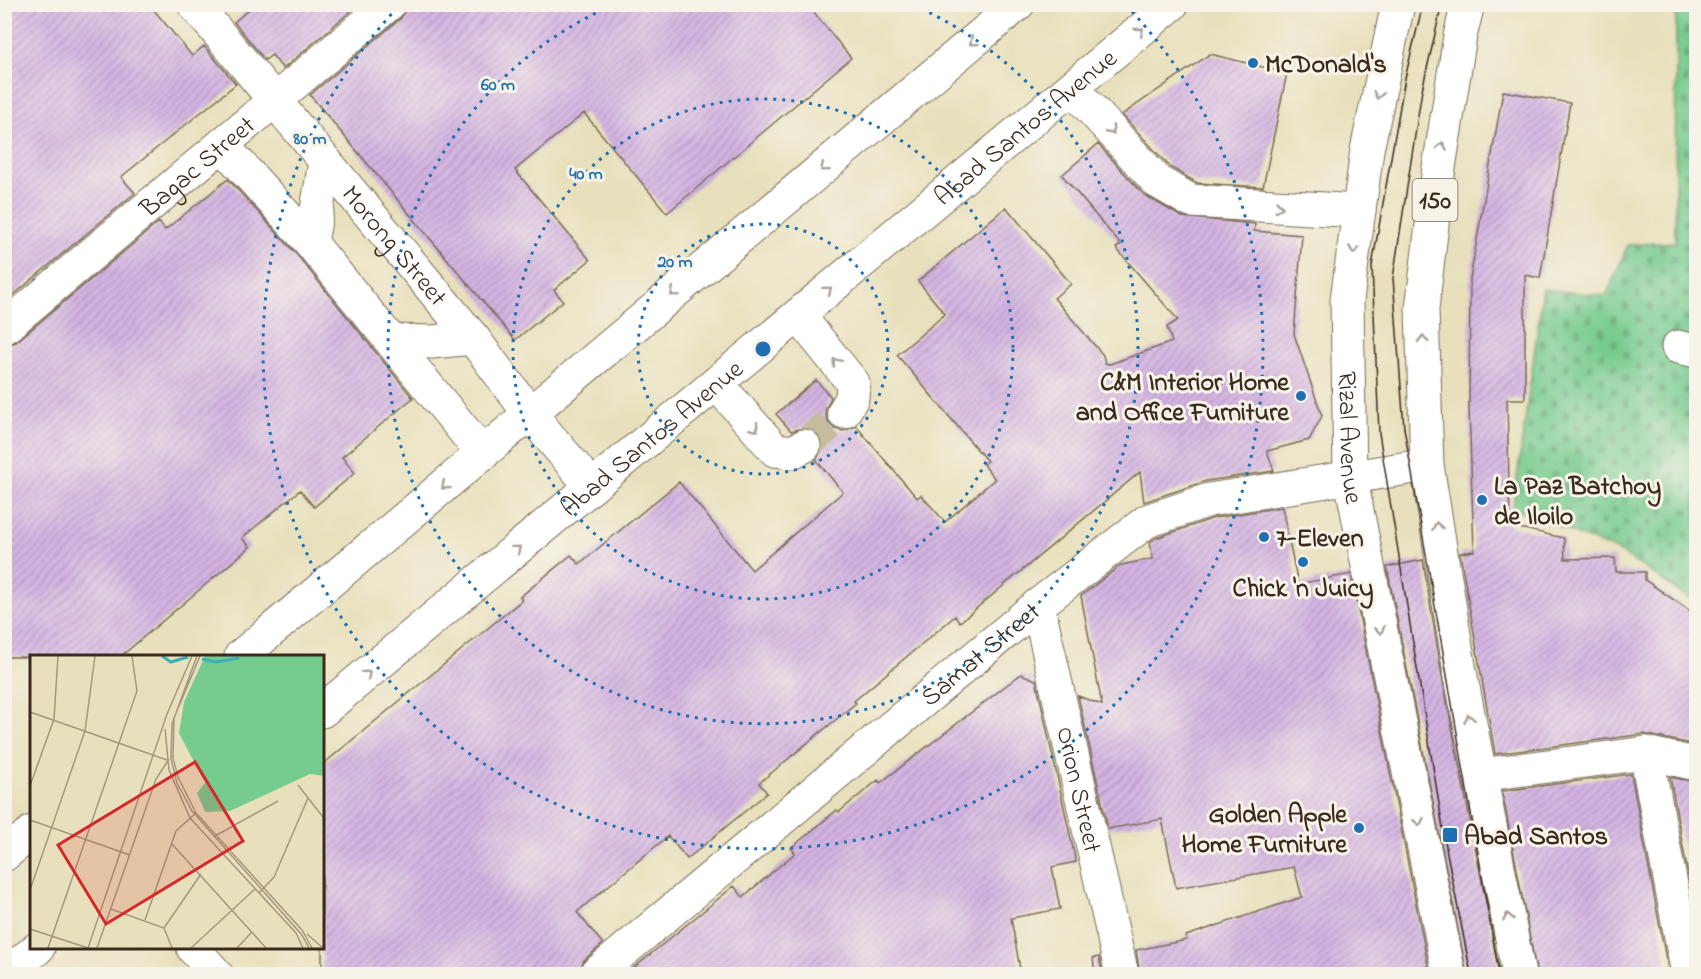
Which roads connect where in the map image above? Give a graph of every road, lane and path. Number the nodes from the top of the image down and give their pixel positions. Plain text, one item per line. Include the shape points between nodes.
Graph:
1 (194, 4) edge
2 (389, 4) edge
3 (1018, 4) edge
4 (1172, 4) edge
5 (1376, 4) edge
6 (1398, 4) edge
7 (1468, 4) edge
8 (1389, 39) junction
9 (1072, 88) junction
10 (273, 100) junction
11 (222, 145) junction
12 (325, 163) junction
13 (1359, 212) junction
14 (311, 243) junction
15 (798, 315) junction
16 (4, 328) edge
17 (473, 338) junction
18 (392, 341) junction
19 (717, 384) junction
20 (844, 412) tunnel mouth
21 (530, 414) junction
22 (804, 446) tunnel mouth
23 (483, 454) junction
24 (1427, 465) junction
25 (1350, 475) junction
26 (592, 487) junction
27 (1038, 605) junction
28 (243, 655) edge
29 (324, 709) edge
30 (1646, 753) junction
31 (1696, 764) edge
32 (1480, 775) junction
33 (30, 834) edge
34 (4, 855) edge
35 (37, 949) edge
36 (194, 949) edge
37 (6, 975) edge
38 (216, 975) edge
39 (596, 975) edge
40 (1122, 975) edge
41 (1449, 975) edge
42 (1519, 975) edge
43 (1688, 975) edge

1 - 10 main road, Morong Street
2 - 10 main road, Bagac Street
3 -> 21 main road
9 -> 4 main road, Abad Santos Avenue
5 - 8 main road
6 - 8 main road, Rizal Avenue
24 -> 7 main road, 150 via 1422,309 1438,174
8 -> 13 main road, Rizal Avenue
9 -> 13 main road via 1158,182 1191,201
15 -> 9 main road, Abad Santos Avenue
10 - 11 main road, Bagac Street
10 - 12 main road, Morong Street
11 - 14 main road
11 - 16 main road, Bagac Street
12 - 14 main road
12 - 17 main road, Morong Street
13 -> 25 main road, Rizal Avenue via 1347,300
14 - 18 main road
15 - 19 main road, Abad Santos Avenue
20 -> 15 main road via 852,398 853,383
17 - 18 main road
17 - 21 main road, Morong Street
18 - 23 main road
19 -> 22 main road via 775,450 792,452
19 - 26 main road, Abad Santos Avenue
21 - 23 main road
21 - 26 main road, Morong Street
23 -> 28 main road
24 - 25 main road, Samat Street
32 -> 24 main road, 150
25 - 27 main road, Samat Street via 1209,500 1147,521
25 -> 41 main road, Rizal Avenue
29 -> 26 main road, Abad Santos Avenue
27 - 39 main road, Samat Street
27 - 40 main road, Orion Street
30 - 31 main road
30 - 32 main road
30 - 43 main road
42 -> 32 main road, 150
33 - 34 main road
35 - 37 main road
36 - 38 main road

